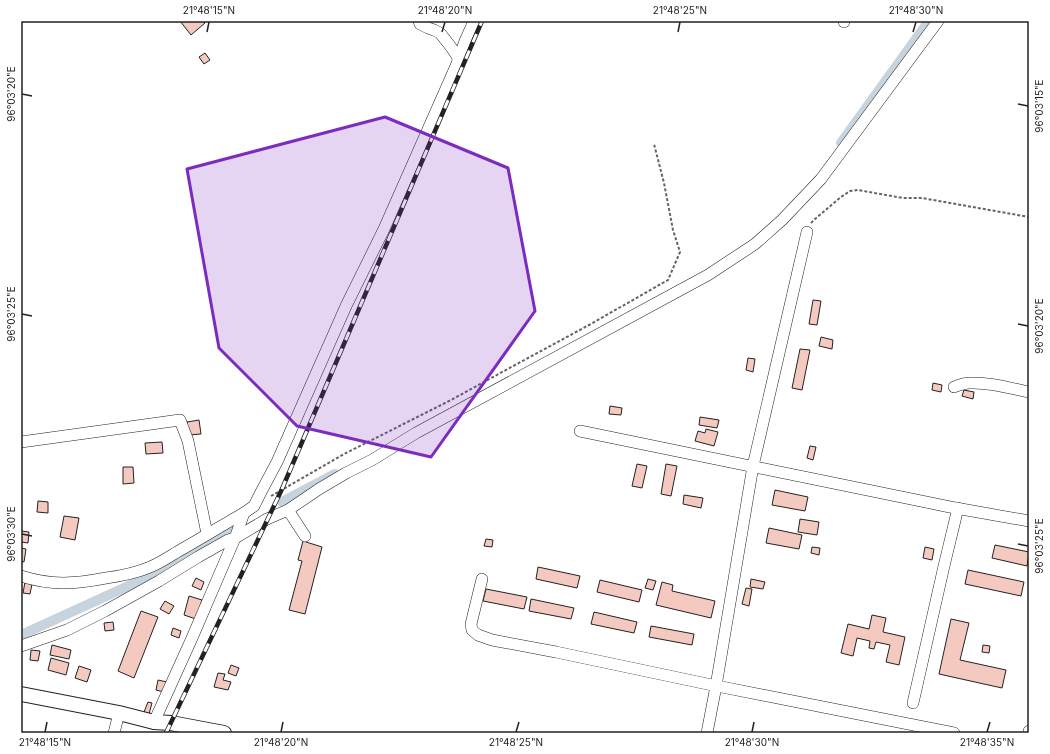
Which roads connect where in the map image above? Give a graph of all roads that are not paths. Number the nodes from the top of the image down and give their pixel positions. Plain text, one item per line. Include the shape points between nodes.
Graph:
1 (419, 21) edge
2 (474, 21) edge
3 (938, 21) edge
4 (459, 59) junction
5 (807, 232) road end
6 (954, 386) dead end
7 (1029, 392) edge
8 (580, 431) dead end
9 (21, 442) edge
10 (753, 466) junction
11 (958, 508) junction
12 (288, 510) junction
13 (244, 513) junction
14 (1029, 521) edge
15 (207, 534) junction
16 (305, 536) dead end
17 (235, 538) junction
18 (21, 576) edge
19 (482, 579) dead end
20 (21, 646) edge
21 (716, 686) junction
22 (21, 694) edge
23 (913, 703) dead end
24 (120, 713) junction
25 (154, 722) junction
26 (114, 733) edge
27 (224, 733) edge
28 (707, 733) edge
29 (954, 733) edge

1 - 4 street via 420,24 440,33
2 - 4 street
3 - 12 street via 821,179 782,220 754,244 708,275 416,433 332,481
4 - 13 street via 277,462 254,506
5 - 10 street
6 - 7 street via 969,383 994,385
8 - 10 street
9 - 15 street via 180,420 188,441
10 - 11 street
10 - 21 street
11 - 14 street
11 - 23 street
12 - 16 street
12 - 17 street
13 - 15 street
13 - 17 street
15 - 18 street via 152,566 121,576 67,583 47,582
17 - 20 street via 105,611 67,630
17 - 25 street
19 - 21 street via 471,624 472,630 478,635
21 - 28 street
21 - 29 street
22 - 24 main road
24 - 25 main road
24 - 26 street
25 - 27 main road

